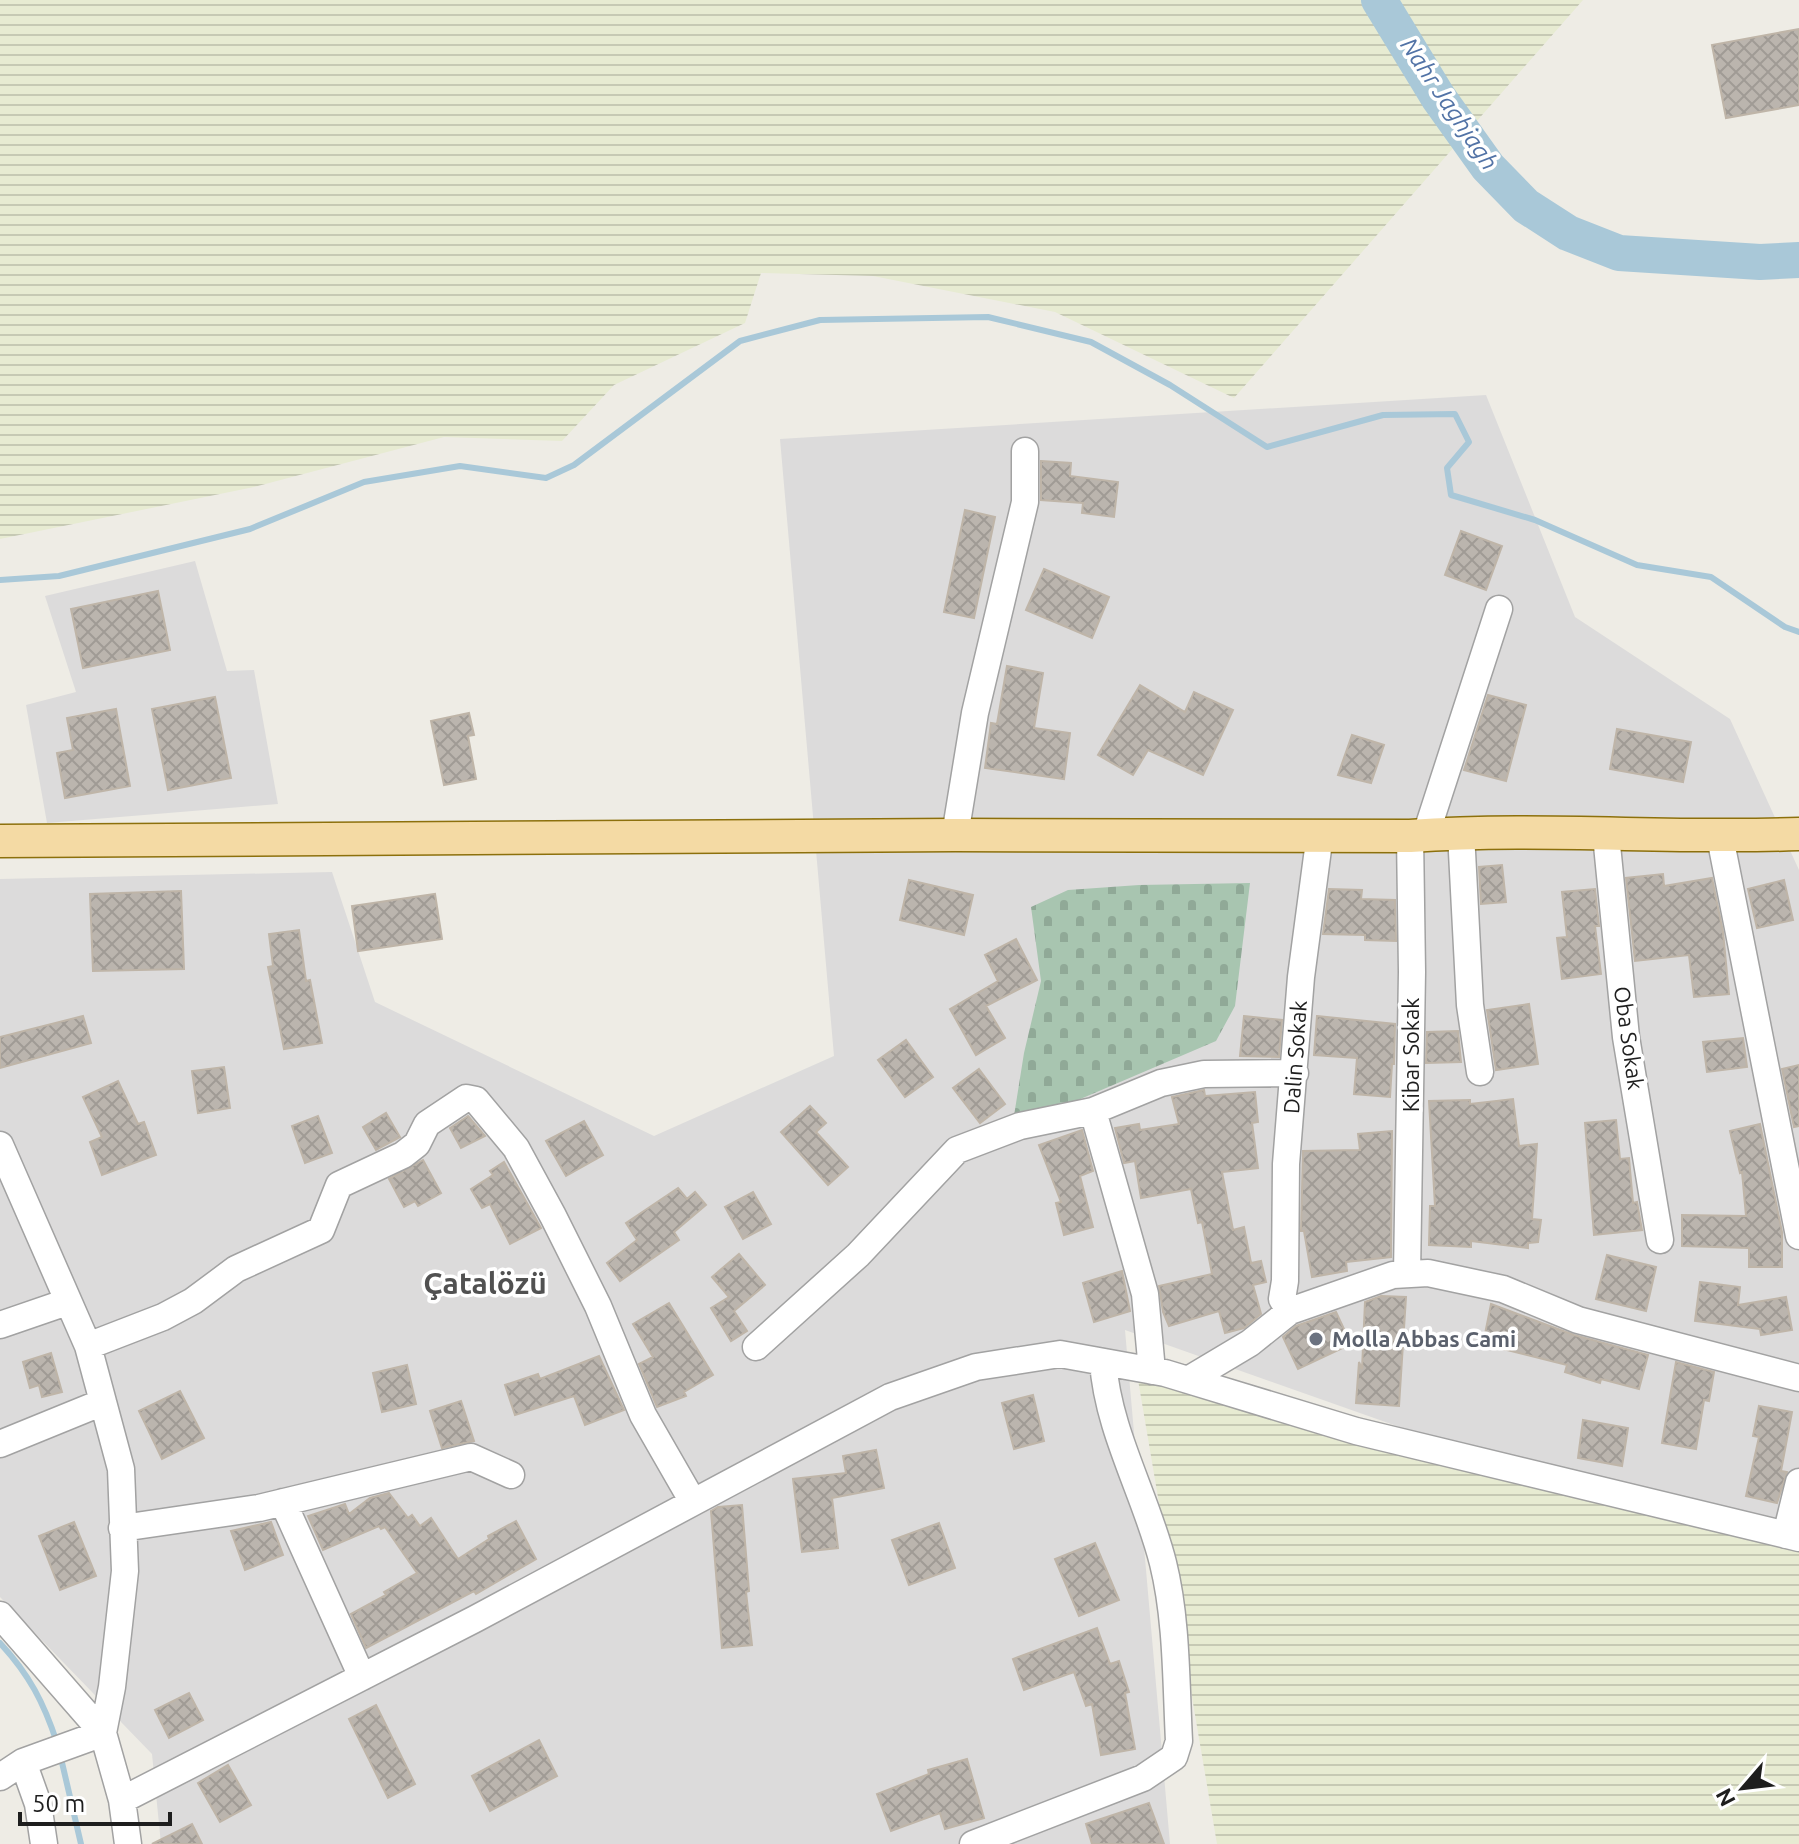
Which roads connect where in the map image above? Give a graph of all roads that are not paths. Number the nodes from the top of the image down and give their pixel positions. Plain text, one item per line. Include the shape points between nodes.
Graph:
1 (1025, 451) dead end
2 (1499, 609) dead end
3 (1461, 833) junction
4 (1320, 834) junction
5 (1799, 834) edge
6 (955, 835) junction
7 (1418, 835) junction
8 (1606, 835) junction
9 (1720, 837) junction
10 (0, 841) edge
11 (1480, 1072) dead end
12 (1295, 1073) junction
13 (1093, 1111) junction
14 (0, 1145) edge
15 (1799, 1236) edge
16 (1660, 1240) dead end
17 (1407, 1274) junction
18 (67, 1302) junction
19 (1290, 1311) junction
20 (0, 1325) edge
21 (88, 1346) junction
22 (756, 1347) dead end
23 (1103, 1362) junction
24 (1152, 1371) junction
25 (1799, 1378) edge
26 (1188, 1380) junction
27 (103, 1402) junction
28 (0, 1444) edge
29 (511, 1475) dead end
30 (1799, 1482) edge
31 (283, 1502) junction
32 (693, 1502) junction
33 (122, 1528) junction
34 (1792, 1536) edge
35 (0, 1615) edge
36 (362, 1677) junction
37 (103, 1733) junction
38 (7, 1771) edge
39 (122, 1800) junction
40 (44, 1844) edge
41 (128, 1844) edge
42 (973, 1844) edge

1 - 6 street via 1025,502 975,713
2 - 7 street, Kibar Sokak
3 - 7 main road
3 - 8 main road
3 - 11 street via 1470,1005
4 - 6 main road
4 - 7 main road
4 - 12 street, Dalin Sokak via 1301,977
5 - 9 main road
6 - 10 main road
7 - 17 street, Kibar Sokak
8 - 9 main road
8 - 16 street, Oba Sokak via 1626,1037
9 - 15 street
12 - 13 street via 1204,1074 1161,1083
12 - 19 street, Dalin Sokak via 1282,1299
13 - 22 street via 1020,1126 957,1150 858,1255
13 - 24 street via 1145,1294
14 - 18 street
17 - 19 street
17 - 25 street via 1428,1273 1503,1289 1578,1320
18 - 20 street
18 - 21 street
19 - 26 street via 1250,1343
21 - 27 street
21 - 32 street via 163,1317 236,1269 321,1230 339,1185 403,1155 417,1144 427,1124 466,1098 476,1100 516,1148 553,1216 643,1415
23 - 24 street
23 - 32 street via 1060,1354 976,1367 890,1397
23 - 42 street via 1118,1431 1164,1565 1179,1741 1174,1757 1143,1778
24 - 26 street
26 - 34 street via 1356,1431
27 - 28 street
27 - 33 street via 121,1469
29 - 31 street via 471,1457
30 - 34 street
31 - 33 street
31 - 36 street
32 - 36 street
33 - 37 street via 125,1571
35 - 37 street
36 - 39 street
37 - 38 street
37 - 39 street
38 - 40 street via 38,1804
39 - 41 street

